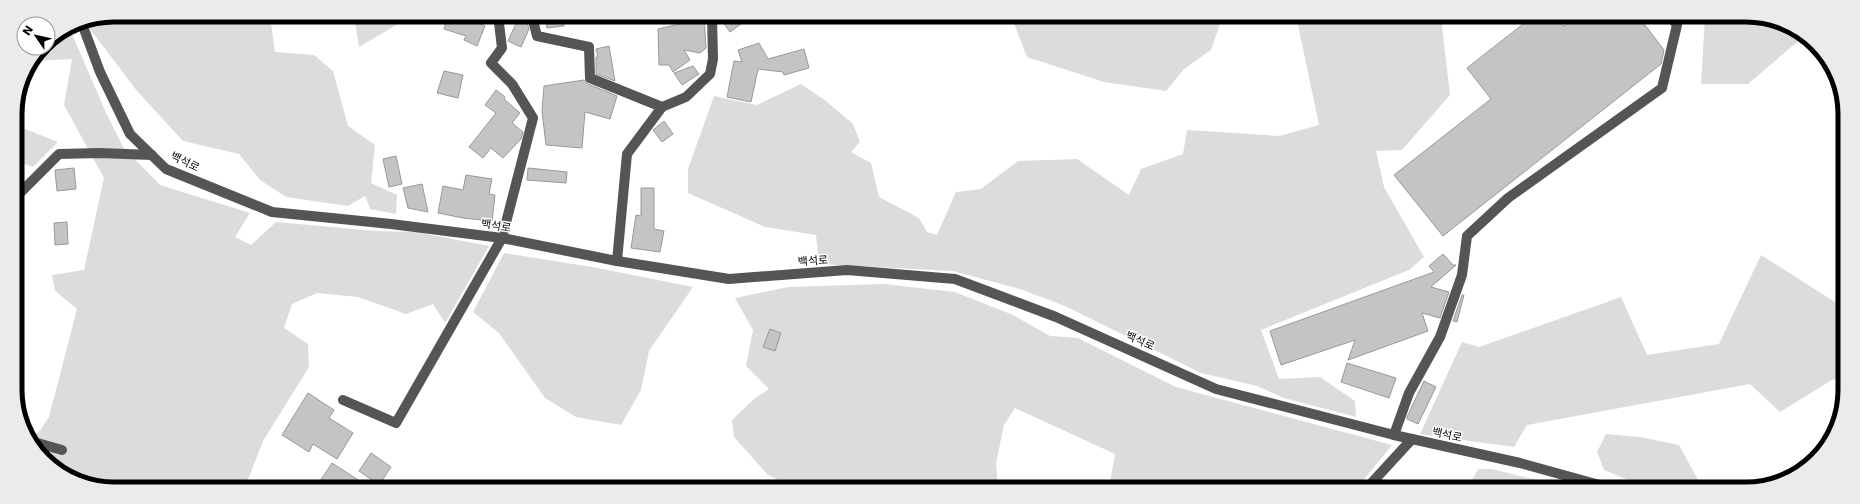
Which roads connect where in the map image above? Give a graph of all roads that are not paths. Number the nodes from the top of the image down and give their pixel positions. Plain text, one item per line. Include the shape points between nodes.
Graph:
1 (499, 22) edge
2 (534, 22) edge
3 (712, 22) edge
4 (1675, 22) edge
5 (83, 28) edge
6 (662, 106) junction
7 (152, 155) junction
8 (22, 191) edge
9 (502, 238) junction
10 (617, 261) junction
11 (343, 400) dead end
12 (1394, 435) junction
13 (1412, 439) junction
14 (39, 444) edge
15 (62, 450) dead end
16 (1373, 482) edge
17 (1589, 482) edge

1 - 9 street via 502,48 491,63 512,84 533,118
2 - 6 street via 537,36 589,46 590,78
3 - 6 street via 713,60 710,74 686,97
4 - 12 street via 1677,25 1662,88 1508,198 1467,236 1462,275 1440,337 1409,393
5 - 7 street, 백석로 via 100,72 130,134
6 - 10 street via 627,154
7 - 8 street via 59,154
7 - 9 street, 백석로 via 166,169 272,212
9 - 10 street, 백석로
9 - 11 street via 396,423
10 - 12 street, 백석로 via 729,279 847,270 955,279 1056,317 1216,389
12 - 13 street, 백석로
13 - 16 street
13 - 17 street, 백석로 via 1520,463
14 - 15 street

